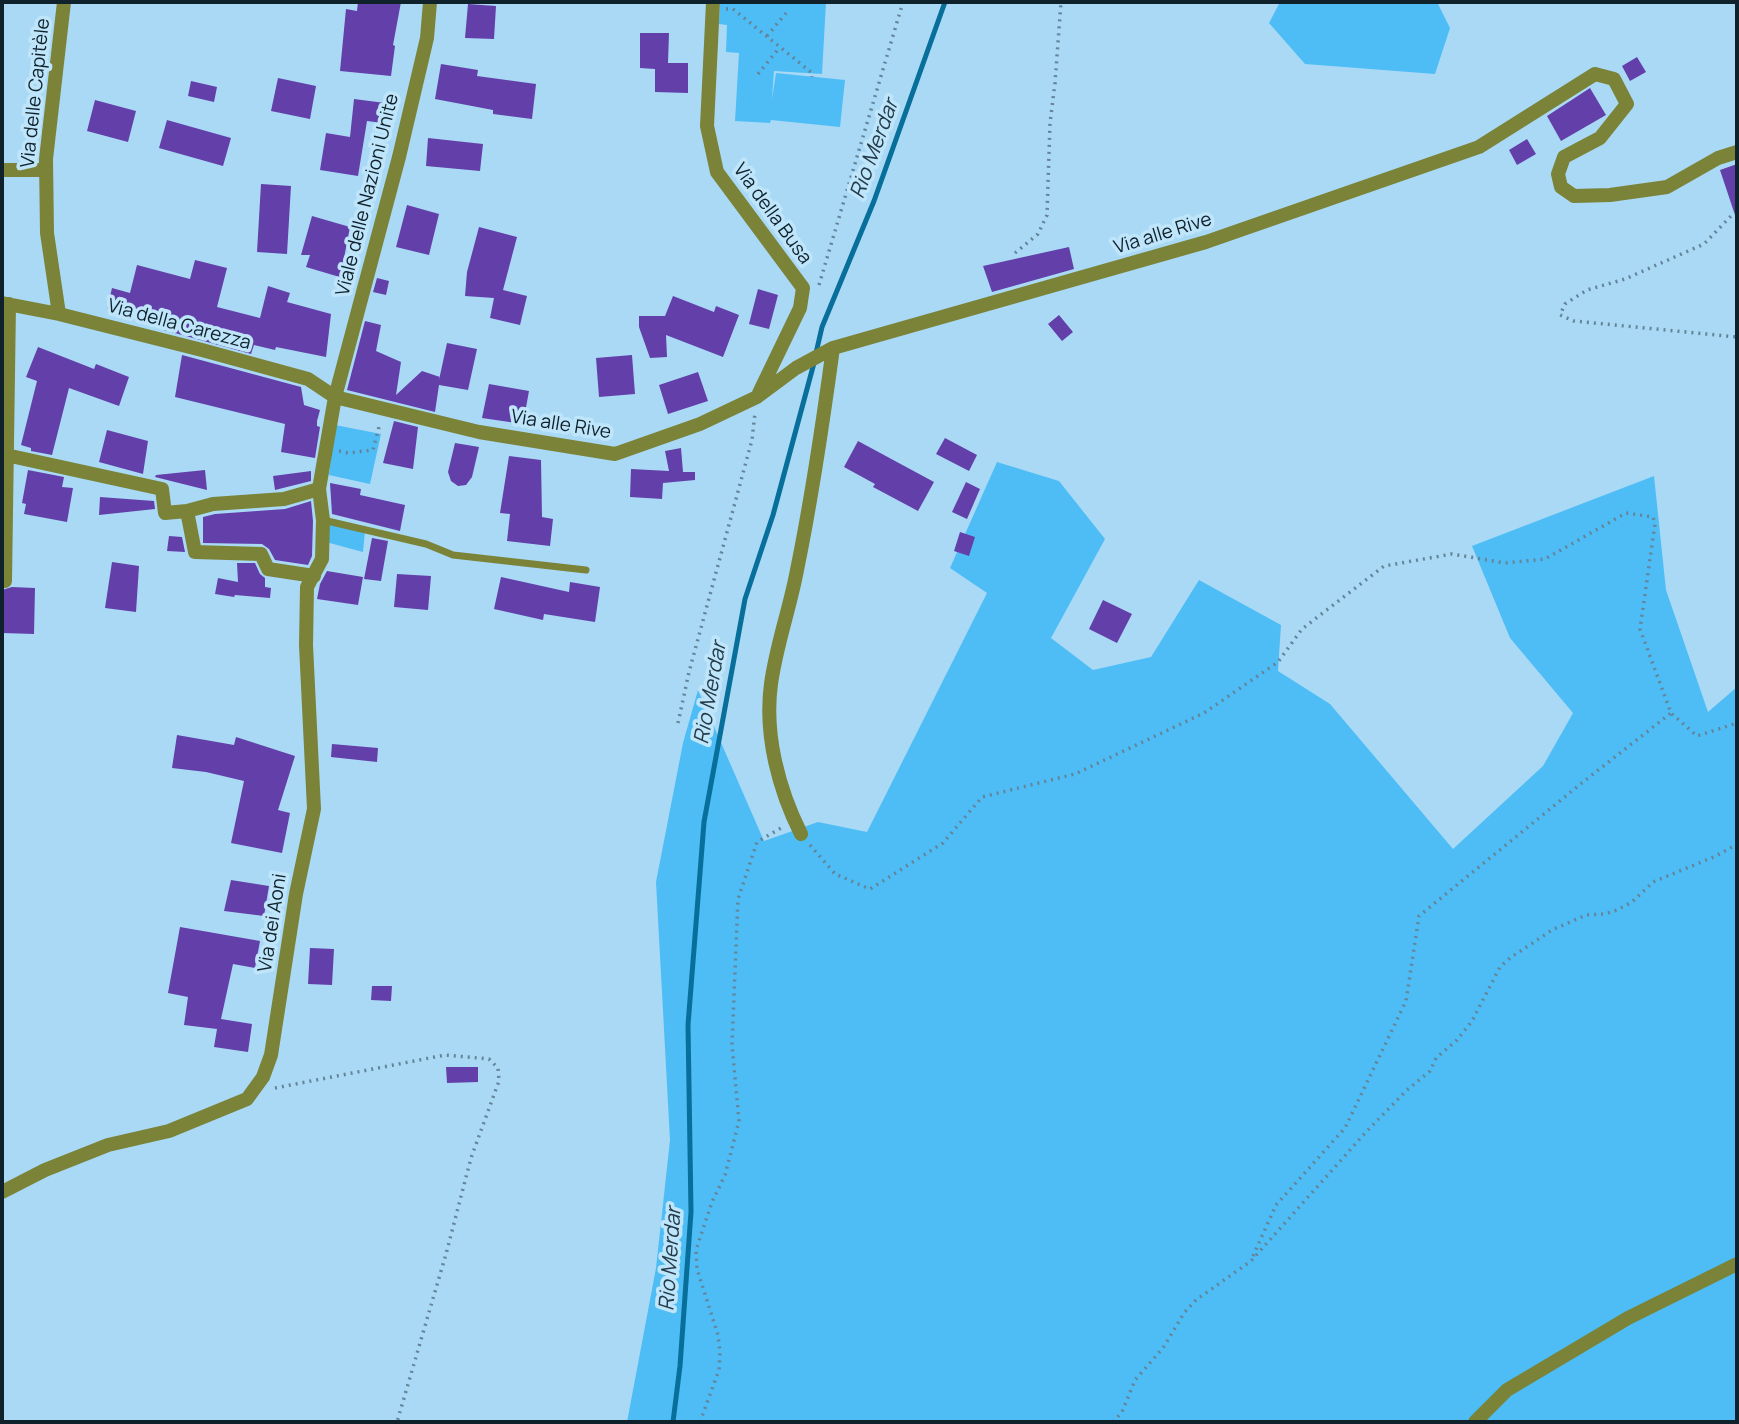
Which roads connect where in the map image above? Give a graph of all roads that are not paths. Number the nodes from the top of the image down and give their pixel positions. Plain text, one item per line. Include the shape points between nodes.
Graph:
1 (64, 2) edge
2 (430, 2) edge
3 (713, 6) edge
4 (1737, 152) edge
5 (2, 170) edge
6 (46, 170) junction
7 (5, 304) edge
8 (59, 314) junction
9 (833, 348) junction
10 (335, 397) junction
11 (757, 397) junction
12 (397, 412) joint
13 (326, 447) joint
14 (6, 455) junction
15 (319, 489) junction
16 (187, 511) junction
17 (323, 520) junction
18 (586, 570) dead end
19 (314, 576) junction
20 (5, 581) dead end
21 (801, 834) road end
22 (2, 1192) edge
23 (1737, 1264) edge
24 (1475, 1422) edge

1 - 6 street, Via delle Capitèle
2 - 10 street, Viale delle Nazioni Unite via 427,38 399,157
3 - 11 street, Via della Busa via 707,126 717,172 803,288 800,308
4 - 9 street, Via alle Rive via 1667,187 1574,195 1561,187 1558,174 1564,157 1600,138 1627,104 1614,79 1595,74 1479,147 1206,242
5 - 6 street
6 - 8 street, Via delle Capitèle via 47,233
7 - 8 street, Via della Carezza
7 - 14 street, Via della Carezza
8 - 10 street, Via della Carezza via 308,379
9 - 11 street, Via alle Rive
9 - 21 street via 797,570 771,686 771,737 786,803
10 - 12 street, Via della Carezza
10 - 13 street, Viale delle Nazioni Unite
11 - 12 street, Via alle Rive via 700,424 615,454 479,432
13 - 15 street, Via dei Aoni
14 - 16 street via 162,489 165,513
14 - 20 street, Via della Carezza
15 - 16 street via 284,499 213,504
15 - 17 street, Via dei Aoni
16 - 19 street via 195,552 261,554 268,569
17 - 18 lane via 426,544 453,555
17 - 19 street, Via dei Aoni via 322,559
19 - 22 street, Via dei Aoni via 307,587 306,645 314,809 271,1055 263,1077 247,1099 169,1131 108,1145
23 - 24 street via 1628,1318 1507,1390

